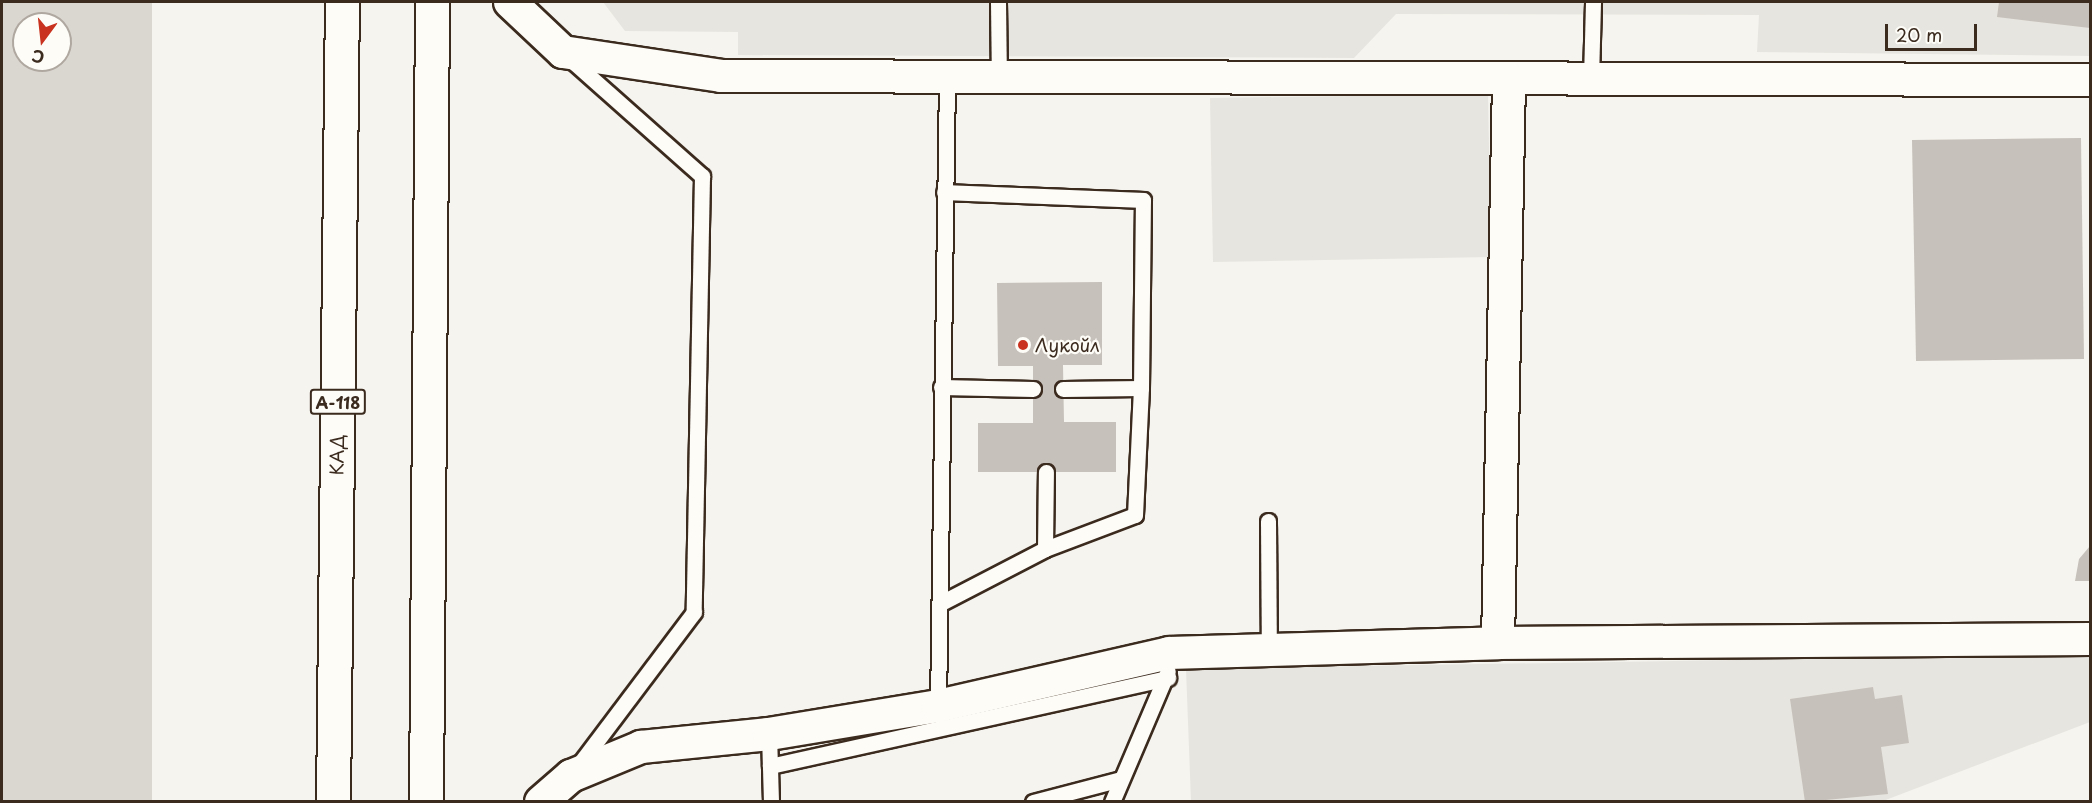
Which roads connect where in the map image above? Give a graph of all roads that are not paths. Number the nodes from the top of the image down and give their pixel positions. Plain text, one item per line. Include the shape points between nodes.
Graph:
1 (342, 2) edge
2 (432, 2) edge
3 (510, 2) edge
4 (998, 2) edge
5 (1593, 2) edge
6 (563, 52) junction
7 (999, 79) junction
8 (1509, 79) junction
9 (1591, 79) junction
10 (947, 80) junction
11 (2091, 80) edge
12 (944, 192) junction
13 (941, 387) junction
14 (1141, 388) junction
15 (1034, 389) dead end
16 (1064, 389) dead end
17 (1046, 472) dead end
18 (1268, 521) dead end
19 (1045, 549) junction
20 (939, 604) junction
21 (2091, 639) edge
22 (1498, 643) junction
23 (1269, 650) junction
24 (1168, 665) junction
25 (938, 706) junction
26 (769, 734) junction
27 (770, 766) junction
28 (571, 776) junction
29 (1121, 779) junction
30 (333, 801) edge
31 (426, 801) edge
32 (542, 801) edge
33 (771, 801) edge
34 (1033, 801) edge
35 (1112, 801) edge

1 - 30 highway, КАД / А-118
2 - 31 highway
3 - 6 street
4 - 7 lane
5 - 9 lane
6 - 10 street via 721,76
6 - 28 lane via 702,176 694,612
7 - 8 street
7 - 10 street
8 - 9 street
8 - 22 street
9 - 11 street
10 - 12 lane
12 - 13 lane
12 - 14 lane via 1143,200
13 - 15 lane
13 - 20 lane
14 - 16 lane
14 - 19 lane via 1136,515
17 - 19 lane
18 - 23 lane
19 - 20 lane
20 - 25 lane
21 - 22 street
22 - 23 street
23 - 24 street
24 - 25 street
24 - 27 lane
24 - 29 lane
25 - 26 street
26 - 27 lane
26 - 28 street via 641,747
27 - 33 lane
28 - 32 street
29 - 34 lane
29 - 35 lane

